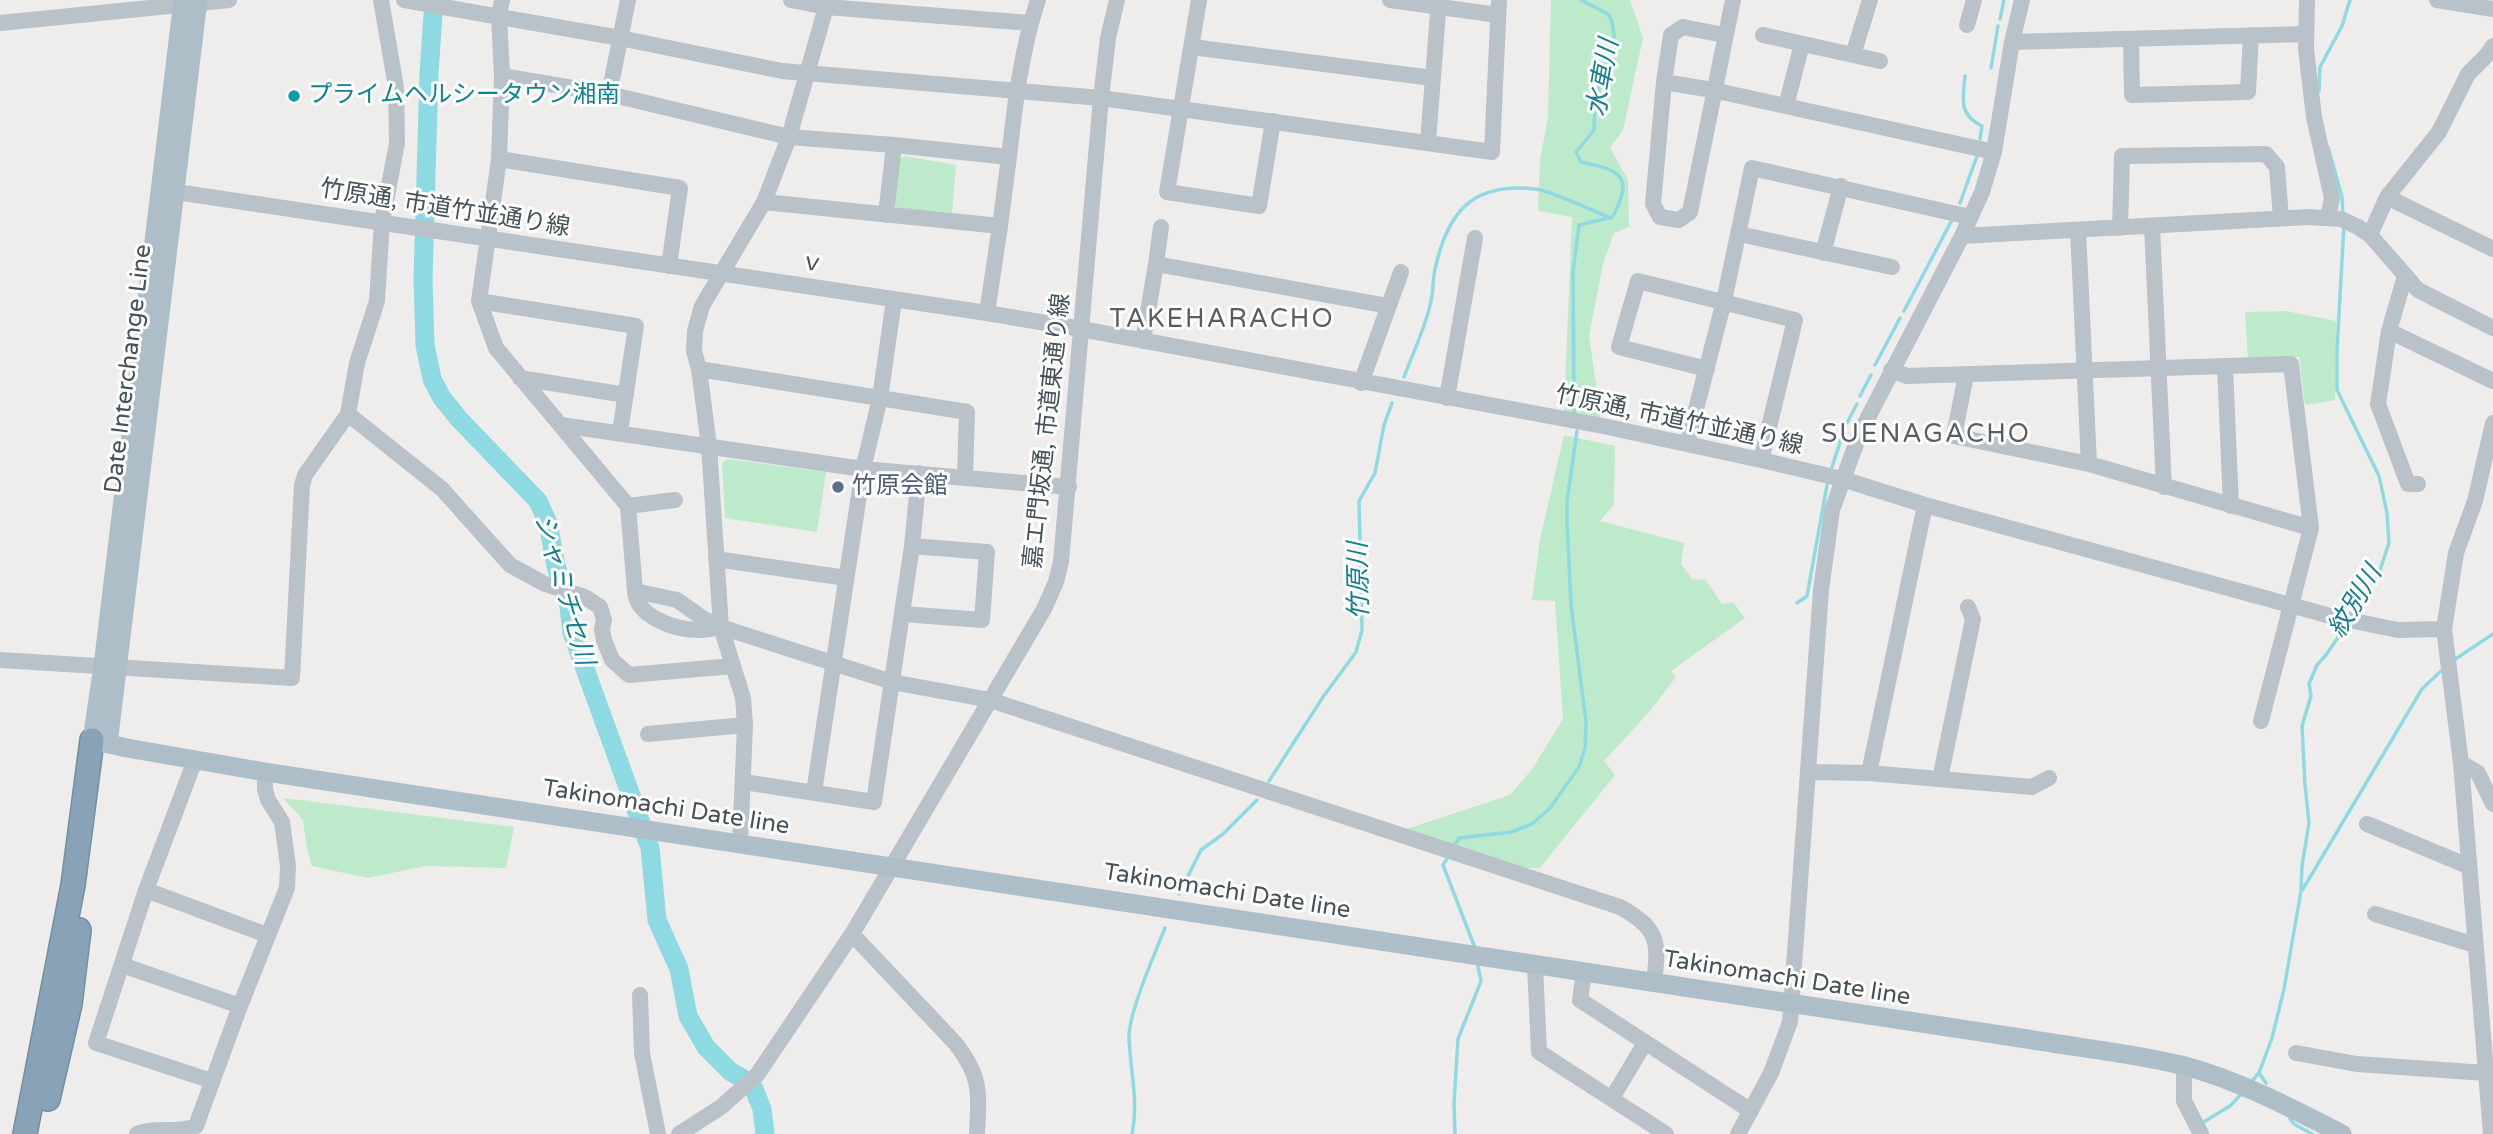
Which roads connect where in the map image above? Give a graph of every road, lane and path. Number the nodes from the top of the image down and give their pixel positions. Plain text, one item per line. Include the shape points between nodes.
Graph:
1 (229, 0) edge
2 (381, 0) edge
3 (628, 0) edge
4 (791, 0) edge
5 (1038, 0) edge
6 (1117, 0) edge
7 (1199, 0) edge
8 (1390, 0) edge
9 (1733, 0) edge
10 (1870, 0) edge
11 (1974, 0) edge
12 (2022, 0) edge
13 (2307, 0) edge
14 (2437, 0) edge
15 (410, 1) edge
16 (190, 2) edge
17 (827, 3) edge
18 (1439, 3) edge
19 (1498, 7) edge
20 (501, 8) edge
21 (2493, 9) edge
22 (0, 23) edge
23 (1030, 23) junction
24 (1967, 25) dead end
25 (2306, 34) junction
26 (1724, 35) junction
27 (1763, 35) dead end
28 (2250, 35) junction
29 (620, 38) junction
30 (2131, 39) junction
31 (2012, 42) junction
32 (1802, 44) junction
33 (2493, 46) edge
34 (1192, 47) junction
35 (1853, 55) junction
36 (1881, 61) dead end
37 (808, 73) junction
38 (502, 76) junction
39 (1432, 78) junction
40 (1664, 82) junction
41 (1713, 90) junction
42 (1016, 92) junction
43 (609, 94) junction
44 (1101, 98) junction
45 (1786, 106) junction
46 (1182, 110) junction
47 (1273, 121) junction
48 (789, 137) junction
49 (1428, 142) junction
50 (894, 145) junction
51 (1994, 152) junction
52 (1009, 157) junction
53 (499, 159) junction
54 (1841, 187) junction
55 (168, 191) junction
56 (2387, 197) junction
57 (764, 202) junction
58 (886, 215) junction
59 (1970, 217) junction
60 (2281, 218) junction
61 (2335, 218) junction
62 (383, 222) junction
63 (1000, 226) junction
64 (2152, 226) junction
65 (1161, 227) dead end
66 (2120, 228) junction
67 (2078, 230) junction
68 (2364, 231) junction
69 (1740, 234) junction
70 (1962, 236) junction
71 (487, 239) junction
72 (1475, 239) dead end
73 (2493, 249) edge
74 (1823, 253) junction
75 (1156, 264) junction
76 (669, 266) junction
77 (1892, 267) dead end
78 (1401, 272) dead end
79 (722, 274) junction
80 (2404, 276) junction
81 (894, 300) junction
82 (1724, 301) junction
83 (479, 302) junction
84 (1388, 306) junction
85 (987, 313) junction
86 (2493, 328) edge
87 (1082, 329) junction
88 (2389, 331) junction
89 (1143, 341) junction
90 (2225, 367) junction
91 (699, 369) junction
92 (1707, 369) junction
93 (2158, 369) junction
94 (1891, 370) junction
95 (2085, 371) junction
96 (1966, 375) junction
97 (520, 377) junction
98 (2493, 381) edge
99 (1361, 383) junction
100 (626, 395) junction
101 (880, 398) junction
102 (1447, 398) junction
103 (348, 414) junction
104 (561, 425) junction
105 (2492, 431) edge
106 (620, 432) junction
107 (1687, 444) junction
108 (709, 446) junction
109 (1760, 460) junction
110 (2090, 464) junction
111 (863, 468) junction
112 (919, 473) junction
113 (965, 477) junction
114 (1842, 479) junction
115 (2418, 484) dead end
116 (1069, 487) junction
117 (2164, 487) junction
118 (675, 500) dead end
119 (1924, 505) junction
120 (628, 506) junction
121 (2231, 506) junction
122 (2311, 528) junction
123 (912, 546) junction
124 (716, 559) junction
125 (846, 578) junction
126 (635, 591) junction
127 (2293, 605) junction
128 (1968, 607) dead end
129 (903, 614) junction
130 (721, 627) junction
131 (2444, 629) junction
132 (0, 660) edge
133 (833, 664) junction
134 (733, 666) junction
135 (110, 667) junction
136 (892, 682) junction
137 (990, 700) junction
138 (2261, 721) dead end
139 (746, 725) junction
140 (648, 734) dead end
141 (100, 742) junction
142 (195, 760) junction
143 (2461, 763) junction
144 (1808, 772) junction
145 (272, 773) junction
146 (1869, 773) junction
147 (2049, 778) dead end
148 (1940, 779) junction
149 (744, 782) junction
150 (814, 792) junction
151 (2493, 804) edge
152 (2367, 824) dead end
153 (740, 845) junction
154 (2468, 866) junction
155 (890, 867) junction
156 (146, 890) junction
157 (2375, 914) dead end
158 (852, 934) junction
159 (267, 935) junction
160 (2475, 944) junction
161 (122, 965) junction
162 (1535, 965) junction
163 (1584, 972) junction
164 (1654, 983) junction
165 (640, 995) dead end
166 (1792, 1004) junction
167 (240, 1006) junction
168 (1646, 1043) junction
169 (2296, 1053) dead end
170 (2184, 1066) junction
171 (2486, 1073) junction
172 (212, 1081) junction
173 (1612, 1098) junction
174 (1751, 1111) junction
175 (25, 1134) edge
176 (39, 1134) edge
177 (137, 1134) edge
178 (658, 1134) edge
179 (679, 1134) edge
180 (978, 1134) edge
181 (1666, 1134) edge
182 (1738, 1134) edge
183 (2201, 1134) edge
184 (2342, 1134) edge
185 (2491, 1134) edge

1 - 16 street
2 - 62 street via 397,109 397,143
3 - 29 street
4 - 17 street
5 - 23 street
6 - 44 street, 嘉エ門坂通, 市道東通り線
7 - 34 street
8 - 18 street
9 - 26 street
10 - 35 street
11 - 24 street
12 - 31 street
13 - 25 street
14 - 21 street
15 - 20 street via 461,9
16 - 22 street
16 - 55 main road, Date Interchange Line
17 - 23 street
17 - 37 street
18 - 19 street
18 - 39 street
19 - 49 street via 1492,152
20 - 29 street
20 - 38 street
23 - 42 street
25 - 28 street
25 - 61 street via 2314,117
26 - 40 street via 1683,27 1671,35
26 - 41 street
27 - 32 street
28 - 30 street
28 - 30 street via 2249,92 2132,95
29 - 37 street
29 - 43 street
30 - 31 street
31 - 51 street
32 - 35 street
32 - 45 street
33 - 56 street via 2468,74 2439,132
34 - 39 street
34 - 46 street
35 - 36 street
37 - 42 street
37 - 48 street
38 - 43 street
38 - 53 street
39 - 49 street
40 - 41 street
40 - 41 street via 1653,204 1660,217 1679,220 1690,212
41 - 45 street
42 - 44 street
42 - 52 street
43 - 48 street
44 - 46 street
44 - 87 street, 嘉エ門坂通, 市道東通り線
45 - 51 street
46 - 47 street
46 - 47 street via 1167,192 1259,206
47 - 49 street
48 - 50 street
48 - 57 street
50 - 52 street
50 - 58 street
51 - 59 street
52 - 63 street
53 - 71 street
53 - 76 street via 680,188
54 - 59 street
54 - 69 street via 1752,168
54 - 74 street
55 - 62 street, 竹原通, 市道竹並通り線
55 - 135 main road, Date Interchange Line
56 - 68 street
56 - 73 street
57 - 58 street
57 - 79 street
58 - 63 street
59 - 70 street
60 - 61 street
60 - 64 street
60 - 66 street via 2277,167 2266,154 2122,156
61 - 68 street
62 - 71 street, 竹原通, 市道竹並通り線
62 - 103 street via 377,301 357,363
63 - 85 street
64 - 66 street
64 - 93 street
65 - 75 street
66 - 67 street
67 - 70 street
67 - 95 street
68 - 80 street
69 - 74 street
69 - 82 street
70 - 94 street
71 - 76 street, 竹原通, 市道竹並通り線
71 - 83 street
72 - 102 street
74 - 77 street
75 - 84 street
75 - 89 street
76 - 79 street, 竹原通, 市道竹並通り線
78 - 84 street
79 - 81 street, ｖ
79 - 91 street via 702,306 695,331
80 - 86 street via 2418,290
80 - 88 street
81 - 85 street, 竹原通, 市道竹並通り線
81 - 101 street
82 - 92 street
82 - 92 street via 1638,281 1619,347
82 - 109 street via 1795,320
83 - 97 street via 496,348
83 - 100 street via 636,326
84 - 99 street
85 - 87 street, 竹原通, 市道竹並通り線
87 - 89 street, 竹原通, 市道竹並通り線
87 - 116 street, 嘉エ門坂通, 市道東通り線
88 - 98 street
88 - 115 street via 2378,404 2408,484
89 - 99 street, 竹原通, 市道竹並通り線
90 - 93 street
90 - 121 street
90 - 122 street via 2291,364
91 - 101 street
91 - 108 street
92 - 107 street
93 - 95 street
93 - 117 street
94 - 96 street via 1907,376
94 - 114 street
95 - 96 street
95 - 110 street
96 - 110 street via 1954,436
97 - 100 street
97 - 104 street
99 - 102 street, 竹原通, 市道竹並通り線
100 - 106 street
101 - 111 street
101 - 113 street via 967,412
102 - 107 street, 竹原通, 市道竹並通り線
103 - 134 street via 442,489 510,565 600,607 612,660 629,675
103 - 135 street via 302,485 292,678
104 - 106 street
104 - 120 street
105 - 131 street via 2475,501 2456,553
106 - 108 street
107 - 109 street, 竹原通, 市道竹並通り線
108 - 111 street
108 - 124 street
109 - 114 street, 竹原通, 市道竹並通り線
110 - 117 street
111 - 112 street
111 - 125 street
112 - 113 street
112 - 123 street
113 - 116 street
114 - 119 street, 竹原通, 市道竹並通り線
114 - 144 street via 1824,563
116 - 137 street, 嘉エ門坂通, 市道東通り線 via 1056,582
117 - 121 street
118 - 120 street
119 - 127 street, 竹原通, 市道竹並通り線
119 - 146 street
120 - 126 street
121 - 122 street
122 - 127 street
123 - 129 street
123 - 129 street via 987,552 982,620
124 - 125 street
124 - 130 street
125 - 133 street
126 - 130 street via 677,600
126 - 130 street via 640,607 669,624 699,630
127 - 131 street, 竹原通, 市道竹並通り線 via 2398,630
127 - 138 street
128 - 148 street via 1973,619
129 - 136 street
130 - 133 street
130 - 134 street
131 - 143 street
132 - 135 street
133 - 136 street
133 - 150 street
134 - 139 street
135 - 141 main road, Date Interchange Line
136 - 137 street
136 - 150 street via 874,803
137 - 155 street, 嘉エ門坂通, 市道東通り線
137 - 164 street via 1620,907 1640,919 1655,939
139 - 140 street
139 - 149 street
141 - 142 main road, Takinomachi Date line
141 - 175 highway
141 - 176 highway via 70,1004
142 - 145 main road, Takinomachi Date line
142 - 156 street
143 - 151 street via 2478,773
143 - 154 street
144 - 146 street
144 - 166 street
145 - 153 main road, Takinomachi Date line
145 - 159 street via 265,789 282,822 288,866 287,888
146 - 148 street
147 - 148 street via 2032,787
149 - 150 street
149 - 153 street
152 - 154 street
153 - 155 main road, Takinomachi Date line
154 - 160 street
155 - 158 street, 嘉エ門坂通, 市道東通り線
155 - 162 main road, Takinomachi Date line
156 - 159 street
156 - 161 street
157 - 160 street
158 - 179 street, 嘉エ門坂通, 市道東通り線 via 757,1075
158 - 180 street via 970,1062 977,1078
159 - 167 street
160 - 171 street
161 - 167 street
161 - 172 street via 96,1043
162 - 163 main road, Takinomachi Date line
162 - 173 street via 1539,1052
163 - 164 main road, Takinomachi Date line
163 - 168 street via 1580,1000
164 - 166 main road, Takinomachi Date line
165 - 178 street via 642,1054
166 - 170 main road, Takinomachi Date line
166 - 174 street via 1781,1048
167 - 172 street
168 - 173 street
168 - 174 street
169 - 171 street via 2357,1064
170 - 183 street via 2184,1101
170 - 184 main road, Takinomachi Date line via 2227,1079
171 - 185 street
172 - 177 street via 196,1126
173 - 181 street
174 - 182 street

